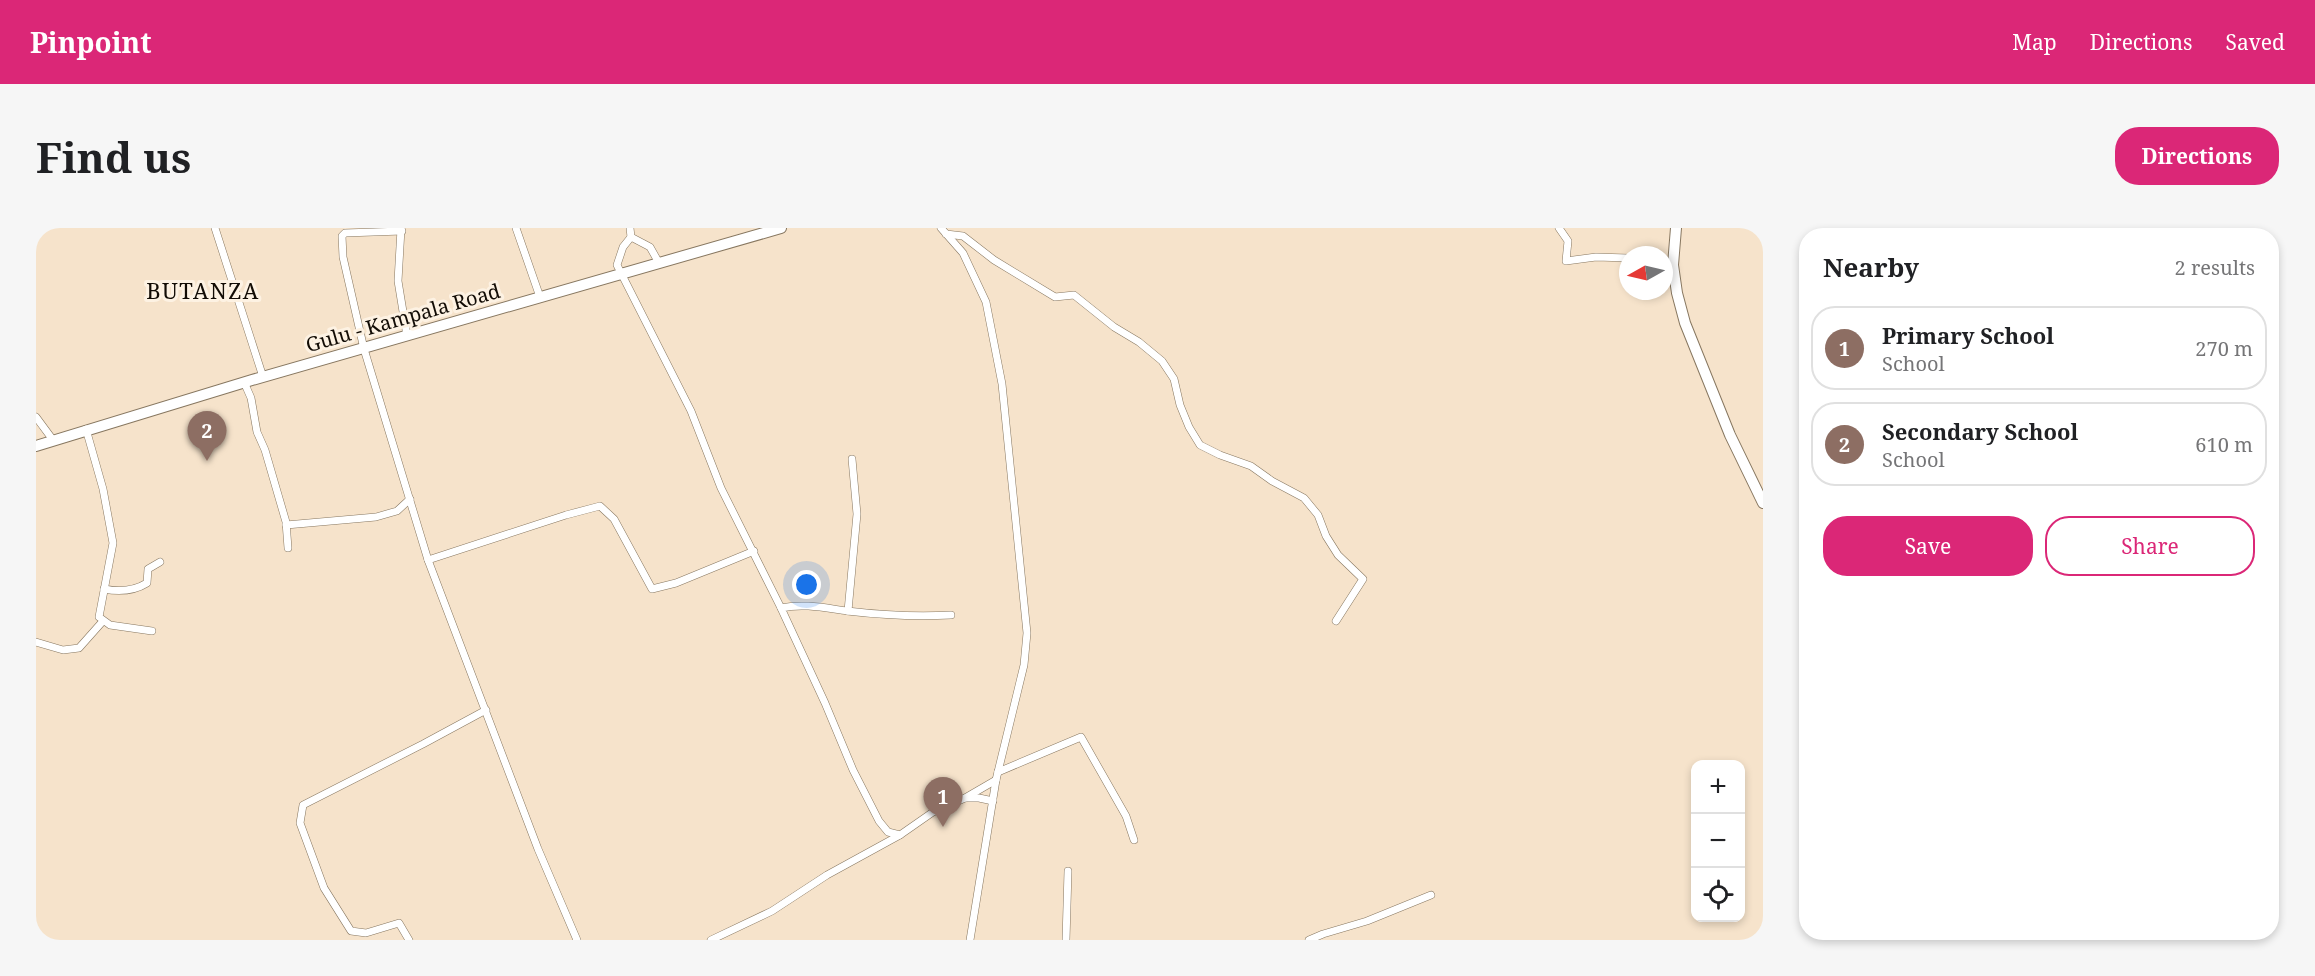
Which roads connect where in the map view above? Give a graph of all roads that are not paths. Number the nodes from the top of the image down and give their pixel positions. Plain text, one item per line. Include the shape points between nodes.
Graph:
1 (215, 228) edge
2 (516, 228) edge
3 (630, 228) edge
4 (781, 228) edge
5 (1559, 228) edge
6 (1676, 228) edge
7 (402, 230) edge
8 (943, 231) edge
9 (631, 237) junction
10 (1672, 246) edge
11 (1619, 258) edge
12 (659, 263) junction
13 (621, 274) junction
14 (1673, 281) edge
15 (540, 297) junction
16 (407, 336) junction
17 (364, 349) junction
18 (263, 377) junction
19 (244, 382) junction
20 (36, 417) edge
21 (86, 429) junction
22 (53, 440) junction
23 (36, 446) edge
24 (852, 459) dead end
25 (410, 499) junction
26 (1763, 503) edge
27 (286, 525) junction
28 (288, 548) dead end
29 (754, 551) junction
30 (428, 560) junction
31 (160, 562) dead end
32 (104, 589) junction
33 (782, 608) junction
34 (849, 611) junction
35 (951, 615) dead end
36 (103, 621) junction
37 (1336, 621) dead end
38 (152, 631) dead end
39 (36, 642) edge
40 (486, 710) junction
41 (997, 776) junction
42 (965, 798) junction
43 (993, 801) junction
44 (900, 835) junction
45 (1134, 840) dead end
46 (1068, 870) dead end
47 (1431, 896) dead end
48 (409, 940) edge
49 (577, 940) edge
50 (711, 940) edge
51 (970, 940) edge
52 (1066, 940) edge
53 (1310, 940) edge

1 - 18 street
2 - 15 street
3 - 9 street
4 - 12 main road, Gulu - Kampala Road
5 - 11 street via 1568,241 1566,261
6 - 10 main road
7 - 16 street via 398,281
7 - 17 street via 342,236
8 - 37 street via 963,236 1055,297 1074,296 1139,342 1162,361 1174,379 1185,416 1200,445 1251,466 1304,498 1318,515 1338,555 1364,579
8 - 41 street via 963,253 986,302 1002,384 1023,590 1027,633 1024,665
9 - 12 street via 650,247
9 - 13 street via 617,265
12 - 13 main road, Gulu - Kampala Road
13 - 15 main road, Gulu - Kampala Road
13 - 29 street via 691,411 721,488
14 - 26 main road via 1693,348
15 - 16 main road, Gulu - Kampala Road
16 - 17 main road, Gulu - Kampala Road
17 - 18 main road, Gulu - Kampala Road
17 - 25 street
18 - 19 main road, Gulu - Kampala Road
19 - 21 main road, Gulu - Kampala Road
19 - 27 street
20 - 22 street
21 - 22 main road, Gulu - Kampala Road
21 - 32 street via 103,489 112,543
22 - 23 main road, Gulu - Kampala Road
24 - 34 street via 857,514
25 - 27 street via 397,512 376,517
25 - 30 street
27 - 28 street
29 - 30 street via 652,590 614,519 600,506
29 - 33 street
30 - 40 street
31 - 32 street via 148,569 147,583 139,588
32 - 36 street via 99,617
33 - 34 street via 818,606
33 - 44 street via 879,821 888,832
34 - 35 street via 920,617
36 - 38 street via 122,628
36 - 39 street via 79,648 63,650
40 - 48 street via 303,805 300,823 324,888 351,931 366,933 399,923
40 - 49 street
41 - 42 street
41 - 43 street
41 - 45 street via 1081,737 1126,816
42 - 43 street
42 - 44 street via 933,812
43 - 51 street
44 - 50 street via 772,911
46 - 52 street
47 - 53 street

